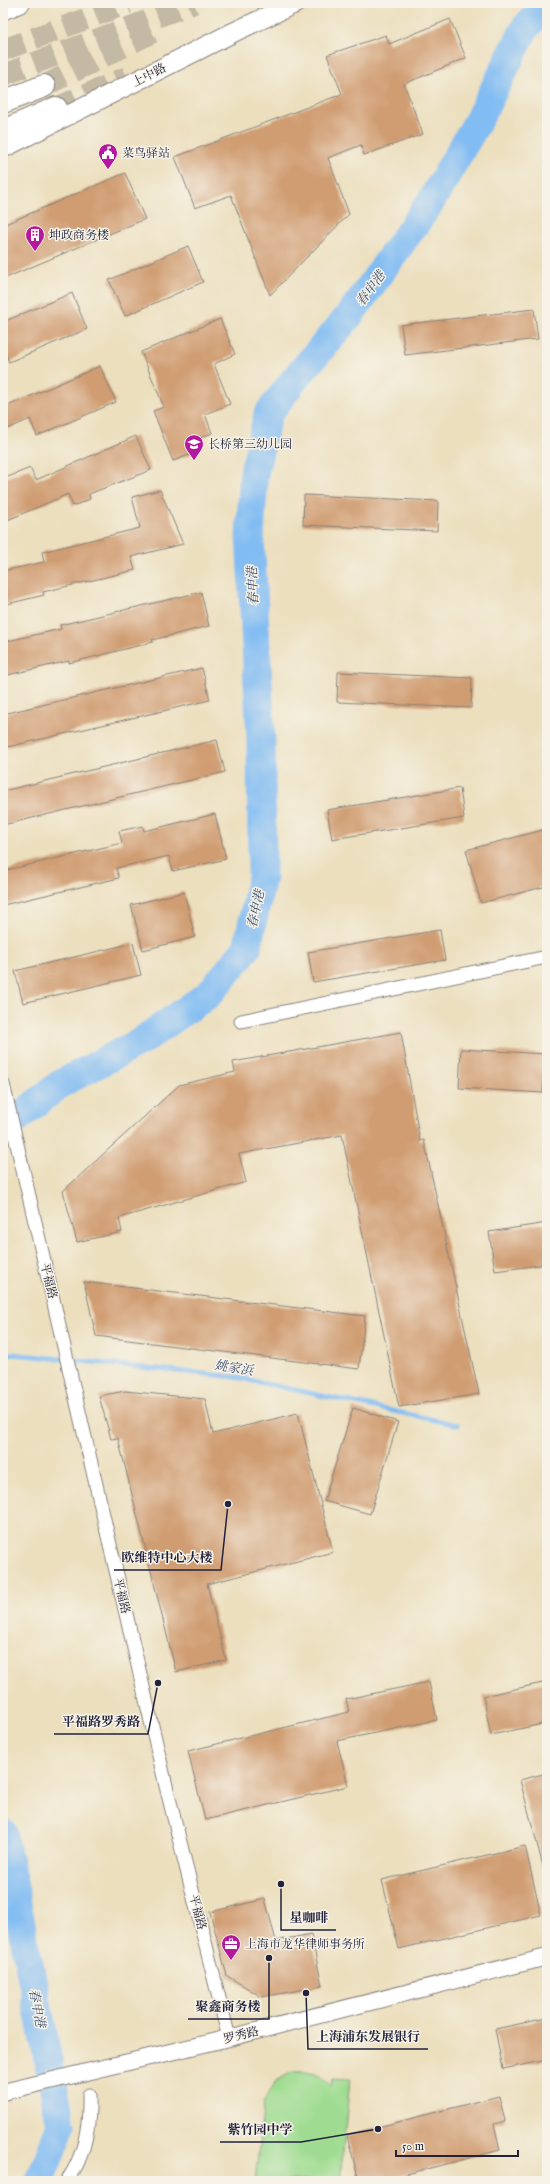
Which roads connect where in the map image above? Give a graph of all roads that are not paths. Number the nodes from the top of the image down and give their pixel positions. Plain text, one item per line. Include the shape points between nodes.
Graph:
1 (20, 3) edge
2 (296, 3) edge
3 (3, 10) edge
4 (44, 86) tunnel mouth
5 (3, 102) edge
6 (56, 108) tunnel mouth
7 (3, 130) edge
8 (3, 148) edge
9 (547, 957) edge
10 (241, 1021) dead end
11 (3, 1084) edge
12 (547, 1957) edge
13 (230, 2038) junction
14 (3, 2092) edge
15 (89, 2095) dead end
16 (67, 2181) edge

1 - 3 main road
2 - 8 main road, 上中路
4 - 5 highway
6 - 7 highway
9 - 10 street
11 - 13 street, 平福路 via 164,1778
12 - 13 street, 罗秀路
13 - 14 street, 罗秀路
15 - 16 street via 90,2113 86,2137 76,2168

